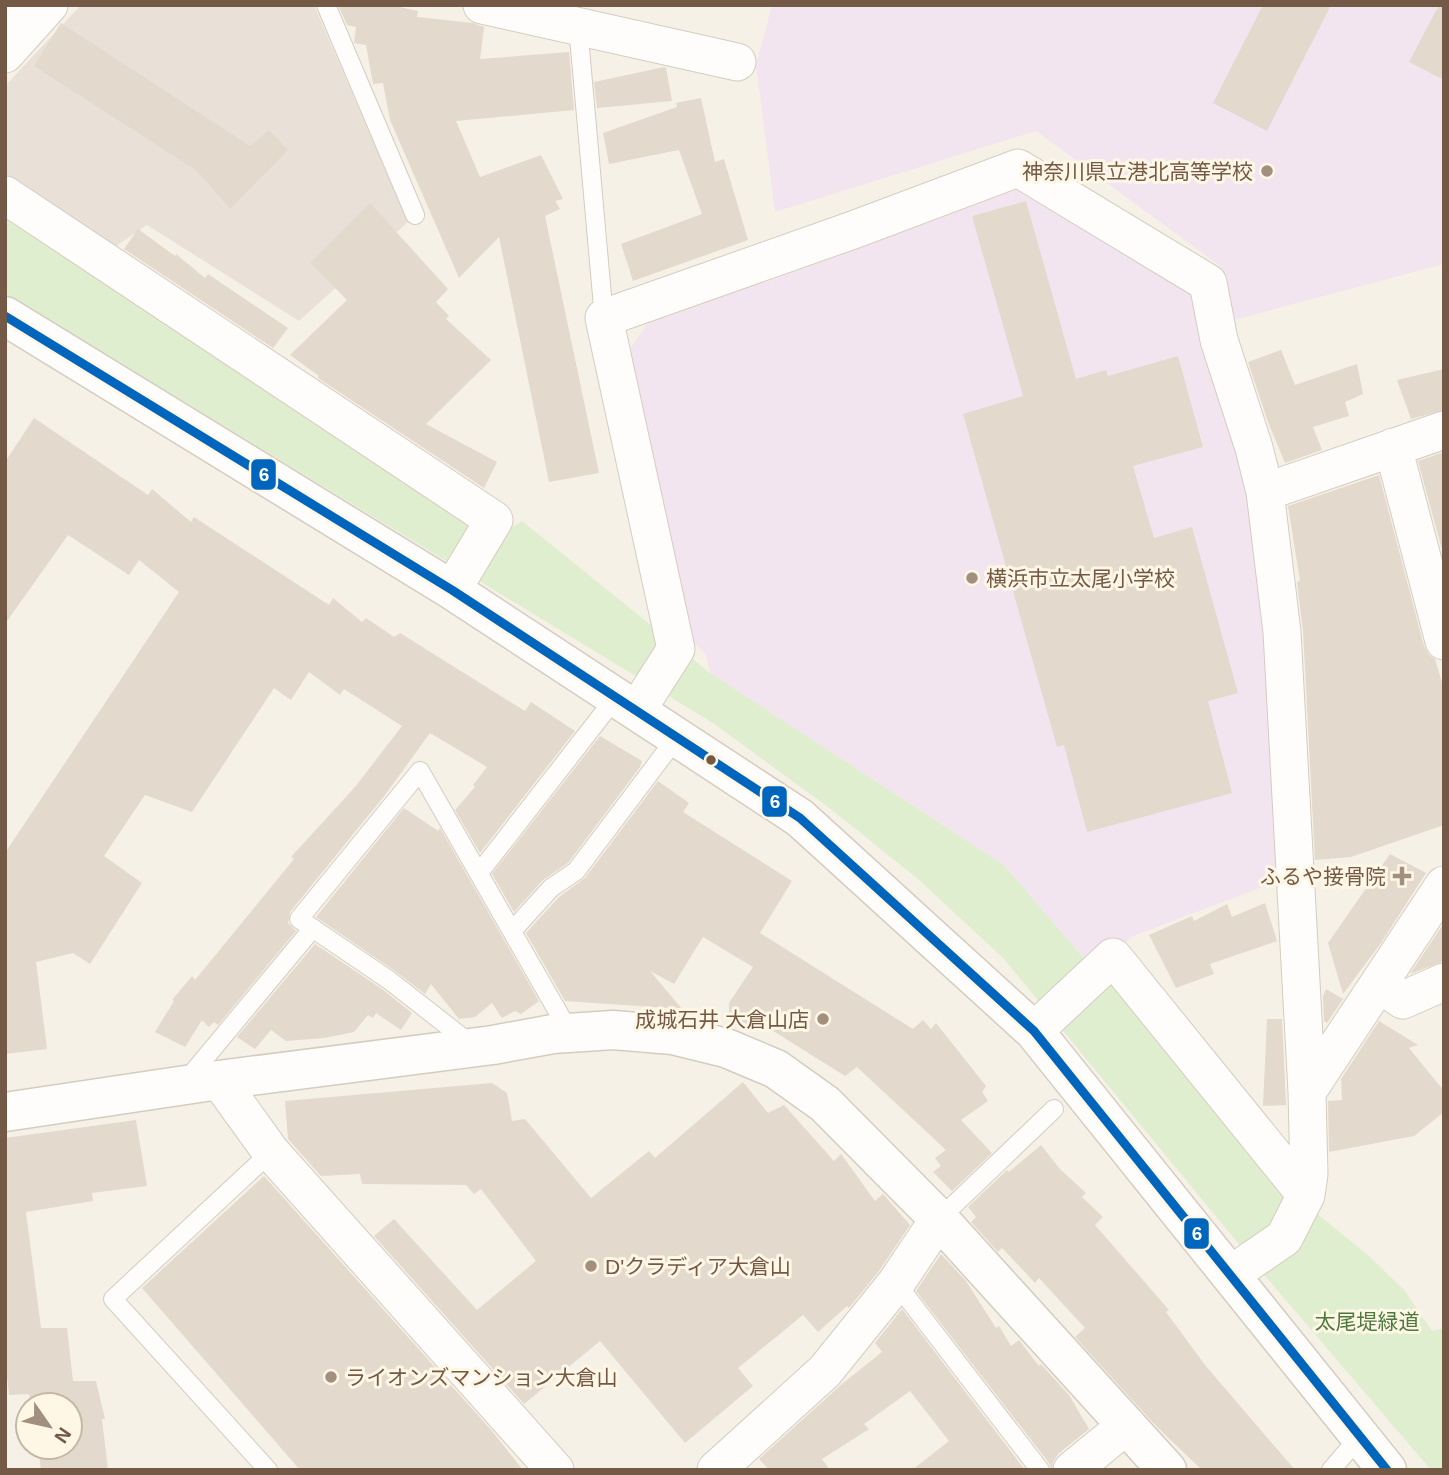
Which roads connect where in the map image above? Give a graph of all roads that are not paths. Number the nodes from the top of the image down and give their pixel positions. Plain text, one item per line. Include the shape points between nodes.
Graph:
1 (9, 5) edge
2 (49, 5) edge
3 (326, 5) edge
4 (482, 5) edge
5 (5, 10) edge
6 (578, 26) junction
7 (5, 54) edge
8 (737, 62) dead end
9 (5, 195) edge
10 (415, 215) dead end
11 (5, 316) edge
12 (604, 318) junction
13 (1444, 430) edge
14 (1393, 447) junction
15 (1265, 492) junction
16 (452, 590) junction
17 (1444, 641) edge
18 (626, 704) junction
19 (677, 737) junction
20 (479, 873) junction
21 (1444, 885) edge
22 (313, 928) junction
23 (512, 931) junction
24 (1444, 982) edge
25 (1379, 984) junction
26 (1034, 1031) junction
27 (570, 1033) junction
28 (475, 1047) junction
29 (201, 1082) junction
30 (1307, 1092) junction
31 (1054, 1109) dead end
32 (5, 1112) edge
33 (271, 1152) junction
34 (1306, 1195) junction
35 (939, 1219) junction
36 (1230, 1275) junction
37 (896, 1283) junction
38 (1127, 1425) junction
39 (1360, 1436) junction
40 (730, 1465) edge
41 (268, 1470) edge
42 (555, 1470) edge
43 (1040, 1470) edge
44 (1072, 1470) edge
45 (1167, 1470) edge
46 (1331, 1470) edge
47 (1387, 1470) edge

1 - 5 street
2 - 7 street
3 - 10 lane
4 - 6 street
6 - 8 street
6 - 12 lane
9 - 16 street via 494,520
11 - 16 street
12 - 15 street via 1018,168 1208,283 1219,340
12 - 18 street via 677,649
13 - 14 street
14 - 15 street
14 - 17 street
15 - 30 street via 1282,632
16 - 18 street
18 - 19 street
18 - 20 lane
19 - 23 lane via 576,871 551,888
19 - 26 street via 800,818
20 - 22 lane via 420,771 299,919
20 - 23 lane
21 - 25 street
22 - 28 lane
22 - 29 lane
23 - 27 lane
24 - 25 street via 1403,1000
25 - 30 street
26 - 34 street via 1114,957
26 - 36 street
27 - 28 street
27 - 35 street via 673,1034 726,1048 776,1069 825,1104
28 - 29 street
29 - 32 street
29 - 33 street
30 - 34 street
31 - 35 lane
33 - 41 lane via 113,1299
33 - 42 street
34 - 36 street via 1284,1238
35 - 37 street
35 - 38 street
36 - 39 street
37 - 40 street via 825,1371
37 - 43 lane
38 - 44 street
38 - 45 street
39 - 46 lane
39 - 47 street

